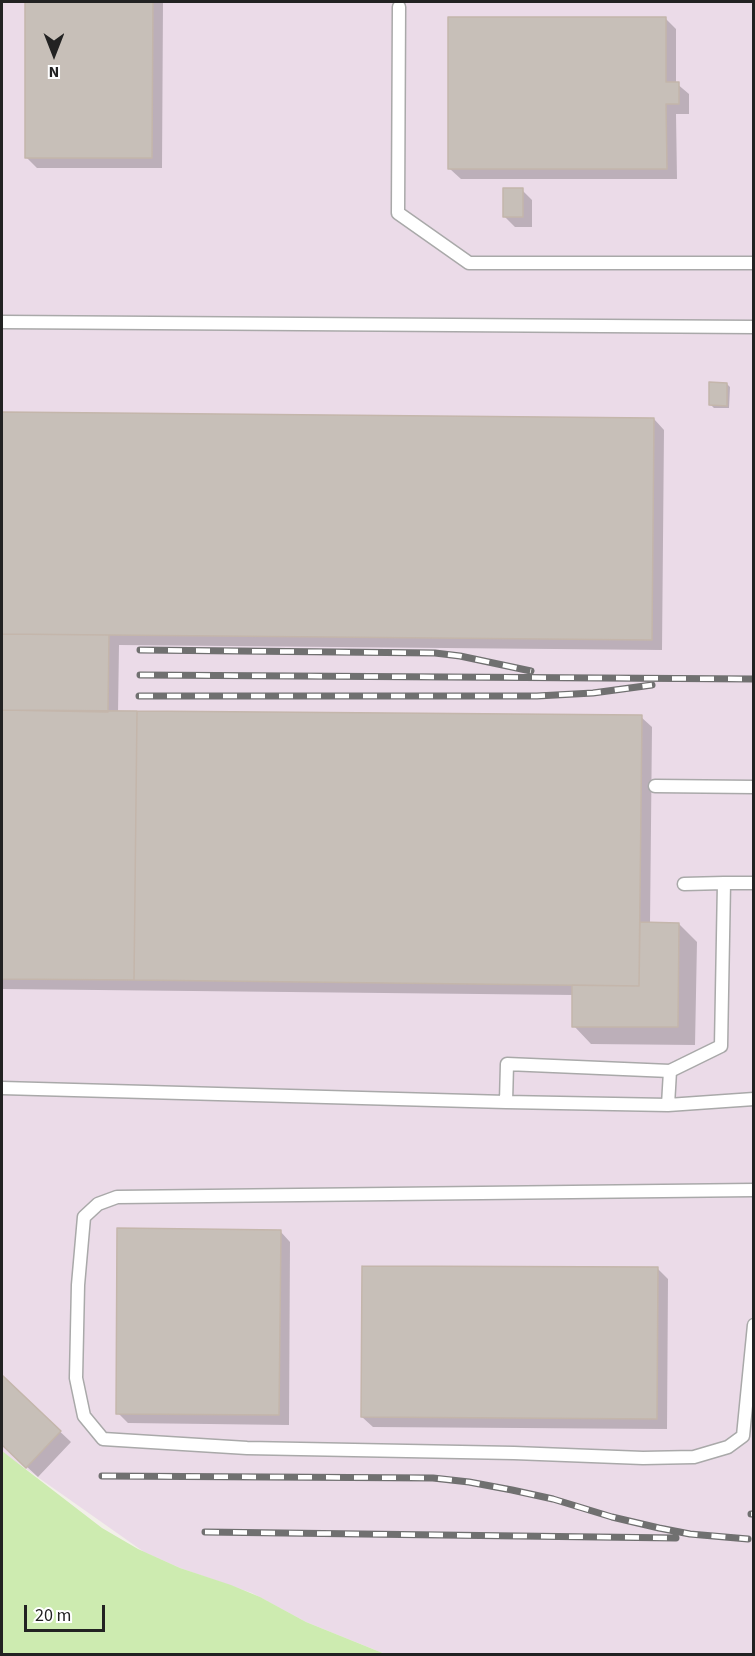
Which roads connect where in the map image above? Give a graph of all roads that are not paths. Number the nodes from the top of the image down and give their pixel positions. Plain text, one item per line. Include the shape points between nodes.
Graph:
1 (399, 7) dead end
2 (753, 263) edge
3 (2, 322) edge
4 (753, 327) edge
5 (655, 786) dead end
6 (753, 786) edge
7 (724, 883) junction
8 (753, 883) edge
9 (684, 884) dead end
10 (670, 1071) junction
11 (2, 1088) edge
12 (753, 1099) edge
13 (506, 1102) junction
14 (669, 1105) junction
15 (753, 1190) edge
16 (753, 1325) edge

1 - 2 lane via 398,213 469,263
3 - 4 lane
5 - 6 lane
7 - 8 lane
7 - 9 lane
7 - 10 lane via 721,1046
10 - 13 lane via 507,1064
10 - 14 lane
11 - 13 lane
12 - 14 lane
13 - 14 lane
15 - 16 lane via 117,1197 98,1204 84,1217 76,1378 84,1416 103,1439 247,1448 694,1457 728,1448 743,1436

